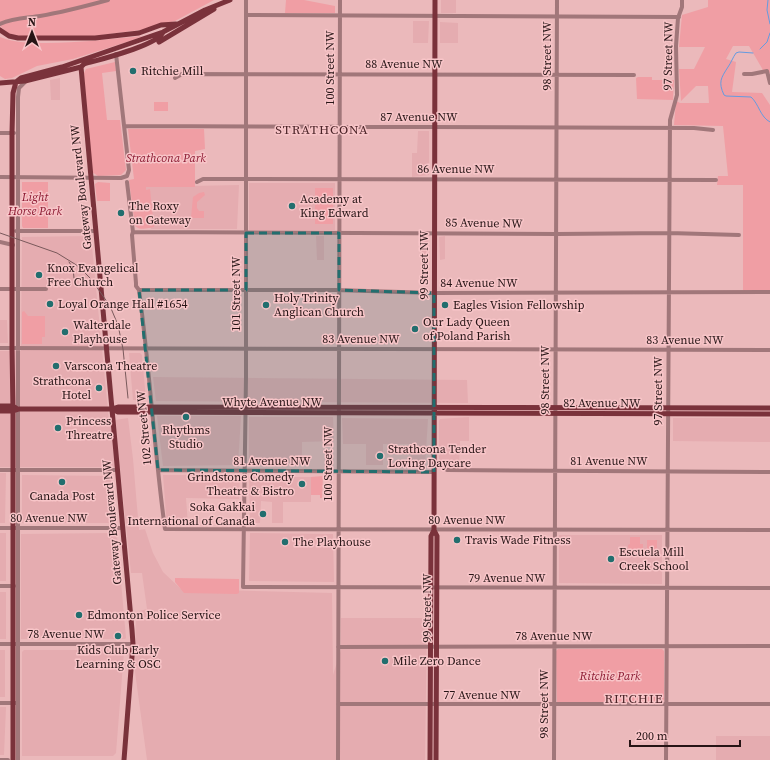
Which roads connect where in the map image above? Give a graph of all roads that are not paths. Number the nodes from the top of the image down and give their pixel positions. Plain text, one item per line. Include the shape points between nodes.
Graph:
1 (108, 0) edge
2 (230, 0) edge
3 (246, 0) edge
4 (340, 0) edge
5 (435, 0) edge
6 (557, 0) edge
7 (682, 0) edge
8 (219, 5) junction
9 (246, 15) junction
10 (340, 15) junction
11 (434, 16) junction
12 (557, 16) junction
13 (679, 17) junction
14 (0, 24) edge
15 (179, 24) junction
16 (158, 27) junction
17 (0, 30) edge
18 (163, 32) junction
19 (144, 46) junction
20 (116, 54) junction
21 (62, 67) junction
22 (81, 67) junction
23 (340, 73) junction
24 (246, 74) junction
25 (434, 74) junction
26 (557, 74) junction
27 (744, 74) dead end
28 (634, 75) dead end
29 (175, 78) dead end
30 (25, 81) junction
31 (16, 82) junction
32 (2, 83) edge
33 (770, 83) edge
34 (12, 93) junction
35 (125, 126) junction
36 (246, 126) junction
37 (340, 126) junction
38 (434, 127) junction
39 (557, 128) junction
40 (670, 128) junction
41 (713, 130) dead end
42 (0, 134) edge
43 (15, 134) junction
44 (0, 177) edge
45 (15, 177) junction
46 (90, 178) junction
47 (246, 179) junction
48 (340, 179) junction
49 (434, 179) junction
50 (557, 180) junction
51 (716, 180) dead end
52 (669, 181) junction
53 (127, 182) dead end
54 (197, 182) dead end
55 (12, 231) junction
56 (18, 231) junction
57 (95, 231) junction
58 (133, 232) junction
59 (339, 232) junction
60 (246, 233) junction
61 (434, 233) junction
62 (669, 233) junction
63 (557, 234) junction
64 (739, 234) dead end
65 (0, 242) edge
66 (12, 244) junction
67 (18, 245) junction
68 (0, 289) edge
69 (12, 289) junction
70 (18, 289) junction
71 (46, 289) dead end
72 (139, 290) junction
73 (246, 290) junction
74 (339, 290) junction
75 (668, 291) junction
76 (770, 292) edge
77 (434, 293) junction
78 (557, 293) junction
79 (0, 348) edge
80 (12, 348) junction
81 (18, 348) junction
82 (106, 349) junction
83 (146, 349) junction
84 (246, 349) junction
85 (433, 349) junction
86 (556, 349) junction
87 (668, 349) junction
88 (339, 350) junction
89 (770, 350) edge
90 (0, 406) edge
91 (555, 407) junction
92 (770, 408) edge
93 (15, 409) junction
94 (112, 409) junction
95 (152, 409) junction
96 (246, 410) junction
97 (338, 410) junction
98 (433, 410) junction
99 (668, 410) junction
100 (0, 411) edge
101 (555, 414) junction
102 (770, 414) edge
103 (0, 470) edge
104 (16, 470) junction
105 (117, 470) junction
106 (158, 470) junction
107 (447, 470) dead end
108 (244, 471) junction
109 (338, 471) junction
110 (555, 471) junction
111 (434, 472) junction
112 (668, 472) junction
113 (770, 472) edge
114 (0, 528) edge
115 (16, 528) junction
116 (122, 528) junction
117 (165, 529) joint
118 (244, 529) junction
119 (338, 530) junction
120 (434, 530) junction
121 (555, 530) junction
122 (667, 530) junction
123 (770, 530) edge
124 (19, 585) junction
125 (0, 586) edge
126 (13, 586) junction
127 (243, 588) joint
128 (338, 588) junction
129 (430, 588) junction
130 (437, 588) junction
131 (555, 588) junction
132 (666, 588) junction
133 (770, 588) edge
134 (0, 644) edge
135 (13, 644) junction
136 (19, 644) junction
137 (133, 644) junction
138 (430, 646) junction
139 (437, 646) junction
140 (554, 646) junction
141 (770, 646) edge
142 (338, 647) junction
143 (666, 647) junction
144 (0, 703) edge
145 (16, 703) junction
146 (338, 704) junction
147 (770, 704) edge
148 (430, 705) junction
149 (436, 705) junction
150 (554, 705) junction
151 (666, 705) junction
152 (0, 760) edge
153 (8, 760) edge
154 (13, 760) edge
155 (18, 760) edge
156 (124, 760) edge
157 (338, 760) edge
158 (430, 760) edge
159 (436, 760) edge
160 (554, 760) edge
161 (666, 760) edge

1 - 14 street
2 - 8 main road
3 - 9 street, 101 Street NW
4 - 10 street, 100 Street NW
5 - 11 main road, 99 Street NW
6 - 12 street, 98 Street NW
7 - 13 street, 97 Street NW
8 - 15 main road
8 - 19 main road via 155,44
9 - 10 street
9 - 24 street, 101 Street NW
10 - 11 street
10 - 23 street, 100 Street NW
11 - 12 street
11 - 25 main road, 99 Street NW
12 - 13 street
12 - 26 street, 98 Street NW
13 - 40 street, 97 Street NW via 676,46 677,93 670,116
15 - 16 main road
15 - 18 main road
16 - 17 main road via 139,33 83,39 18,38
16 - 18 main road
18 - 19 main road via 160,37
18 - 21 main road
19 - 20 main road
20 - 22 main road
20 - 35 street
21 - 22 main road
21 - 31 main road via 21,78
22 - 30 main road
22 - 46 main road, Gateway Boulevard NW
23 - 24 street, 88 Avenue NW
23 - 25 street, 88 Avenue NW
23 - 37 street, 100 Street NW
24 - 29 street, 88 Avenue NW via 182,74
24 - 36 street, 101 Street NW
25 - 26 street, 88 Avenue NW
25 - 38 main road, 99 Street NW
26 - 28 street, 88 Avenue NW
26 - 39 street, 98 Street NW
27 - 33 street via 767,71
30 - 31 main road
30 - 43 street via 18,91
31 - 32 main road
31 - 34 main road
32 - 34 main road via 8,86
34 - 43 main road
35 - 36 street, 87 Avenue NW
35 - 46 street via 129,170 127,176
36 - 37 street, 87 Avenue NW
36 - 47 street, 101 Street NW
37 - 38 street, 87 Avenue NW
37 - 48 street, 100 Street NW
38 - 39 street, 87 Avenue NW
38 - 49 main road, 99 Street NW
39 - 40 street, 87 Avenue NW
39 - 50 street, 98 Street NW
40 - 41 street, 87 Avenue NW
40 - 52 street, 97 Street NW
42 - 43 street
43 - 45 main road
44 - 45 street
45 - 46 street
45 - 55 main road
45 - 56 street
46 - 57 main road, Gateway Boulevard NW
47 - 48 street, 86 Avenue NW
47 - 54 street, 86 Avenue NW via 203,179
47 - 60 street, 101 Street NW
48 - 49 street, 86 Avenue NW
48 - 59 street, 100 Street NW
49 - 50 street, 86 Avenue NW
49 - 61 main road, 99 Street NW
50 - 52 street, 86 Avenue NW
50 - 63 street, 98 Street NW
51 - 52 street, 86 Avenue NW
52 - 62 street, 97 Street NW
53 - 58 street, 102 Street NW
55 - 56 street
55 - 66 main road
56 - 57 street
56 - 67 street
57 - 82 main road, Gateway Boulevard NW
58 - 60 street, 85 Avenue NW
58 - 72 street, 102 Street NW via 136,286
59 - 60 street, 85 Avenue NW
59 - 61 street, 85 Avenue NW
59 - 74 street, 100 Street NW
60 - 73 street, 101 Street NW
61 - 63 street, 85 Avenue NW
61 - 77 main road, 99 Street NW
62 - 63 street, 85 Avenue NW
62 - 64 street, 85 Avenue NW
62 - 75 street, 97 Street NW
63 - 78 street, 98 Street NW
65 - 66 street
66 - 67 street
66 - 69 main road
67 - 70 street
68 - 69 street
69 - 70 street
69 - 80 main road
70 - 71 street
70 - 81 street
72 - 73 street, 84 Avenue NW
72 - 83 street, 102 Street NW
73 - 74 street, 84 Avenue NW
73 - 84 street, 101 Street NW
74 - 77 street, 84 Avenue NW
74 - 88 street, 100 Street NW
75 - 76 street, 84 Avenue NW
75 - 78 street, 84 Avenue NW
75 - 87 street, 97 Street NW
77 - 78 street, 84 Avenue NW
77 - 85 main road, 99 Street NW
78 - 86 street, 98 Street NW
79 - 80 street, 83 Avenue NW
80 - 81 street, 83 Avenue NW
80 - 93 main road
81 - 82 street, 83 Avenue NW
81 - 93 street
82 - 83 street, 83 Avenue NW
82 - 94 main road, Gateway Boulevard NW
83 - 84 street, 83 Avenue NW
83 - 95 street, 102 Street NW
84 - 88 street, 83 Avenue NW
84 - 96 street, 101 Street NW
85 - 86 street, 83 Avenue NW
85 - 88 street, 83 Avenue NW
85 - 98 main road, 99 Street NW
86 - 87 street, 83 Avenue NW
86 - 91 street, 98 Street NW
87 - 89 street, 83 Avenue NW
87 - 99 street, 97 Street NW
88 - 97 street, 100 Street NW
90 - 93 main road, Whyte Avenue NW
91 - 98 main road, 82 Avenue NW
91 - 99 main road, 82 Avenue NW
91 - 101 street, 98 Street NW
92 - 99 main road, 82 Avenue NW
93 - 94 main road, Whyte Avenue NW
93 - 100 main road, Whyte Avenue NW
93 - 104 main road
94 - 95 main road, Whyte Avenue NW via 118,406
94 - 105 main road, Gateway Boulevard NW
95 - 96 main road, Whyte Avenue NW
95 - 106 street, 102 Street NW
96 - 97 main road, Whyte Avenue NW
96 - 108 street, 101 Street NW
97 - 98 main road, Whyte Avenue NW
97 - 109 street, 100 Street NW
98 - 101 main road, 82 Avenue NW
98 - 111 main road, 99 Street NW
99 - 101 main road, 82 Avenue NW
99 - 102 main road, 82 Avenue NW
99 - 112 street, 97 Street NW
101 - 110 street, 98 Street NW
103 - 104 street
104 - 105 street
104 - 115 main road
105 - 116 main road, Gateway Boulevard NW
106 - 108 street, 81 Avenue NW
106 - 117 street, 102 Street NW
107 - 110 street, 81 Avenue NW
108 - 109 street, 81 Avenue NW
108 - 118 street, 101 Street NW
109 - 111 street, 81 Avenue NW
109 - 119 street, 100 Street NW
110 - 112 street, 81 Avenue NW
110 - 121 street, 98 Street NW
111 - 120 main road, 99 Street NW
112 - 113 street, 81 Avenue NW
112 - 122 street, 97 Street NW
114 - 115 street, 80 Avenue NW
115 - 116 street, 80 Avenue NW
115 - 124 street
115 - 126 main road
116 - 137 main road, Gateway Boulevard NW
117 - 118 street, 80 Avenue NW
118 - 119 street, 80 Avenue NW
118 - 127 street, 101 Street NW
119 - 120 street, 80 Avenue NW
119 - 128 street, 100 Street NW
120 - 121 street, 80 Avenue NW
120 - 129 main road, 99 Street NW via 431,536
120 - 130 main road, 99 Street NW via 437,536
121 - 122 street, 80 Avenue NW
121 - 131 street, 98 Street NW
122 - 123 street, 80 Avenue NW
122 - 132 street, 97 Street NW
124 - 126 street
124 - 136 street
125 - 126 street
126 - 135 main road
127 - 128 street, 79 Avenue NW
128 - 129 street, 79 Avenue NW
128 - 142 street, 100 Street NW
129 - 130 street, 79 Avenue NW
129 - 138 main road, 99 Street NW
130 - 131 street, 79 Avenue NW
130 - 139 main road, 99 Street NW
131 - 132 street, 79 Avenue NW
131 - 140 street, 98 Street NW
132 - 133 street, 79 Avenue NW
132 - 143 street, 97 Street NW
134 - 135 street, 78 Avenue NW
135 - 136 street, 78 Avenue NW
135 - 145 main road
136 - 137 street, 78 Avenue NW
136 - 145 street
137 - 156 main road, Gateway Boulevard NW
138 - 139 street, 78 Avenue NW
138 - 142 street, 78 Avenue NW
138 - 148 main road, 99 Street NW
139 - 140 street, 78 Avenue NW
139 - 149 main road, 99 Street NW
140 - 143 street, 78 Avenue NW
140 - 150 street, 98 Street NW
141 - 143 street, 78 Avenue NW
142 - 146 street, 100 Street NW
143 - 151 street, 97 Street NW
144 - 145 street
145 - 154 main road
145 - 155 street
146 - 148 street, 77 Avenue NW
146 - 157 street, 100 Street NW
147 - 151 street, 77 Avenue NW
148 - 149 street, 77 Avenue NW
148 - 158 main road, 99 Street NW
149 - 150 street, 77 Avenue NW
149 - 159 main road, 99 Street NW
150 - 151 street, 77 Avenue NW
150 - 160 street, 98 Street NW
151 - 161 street, 97 Street NW
152 - 153 street

